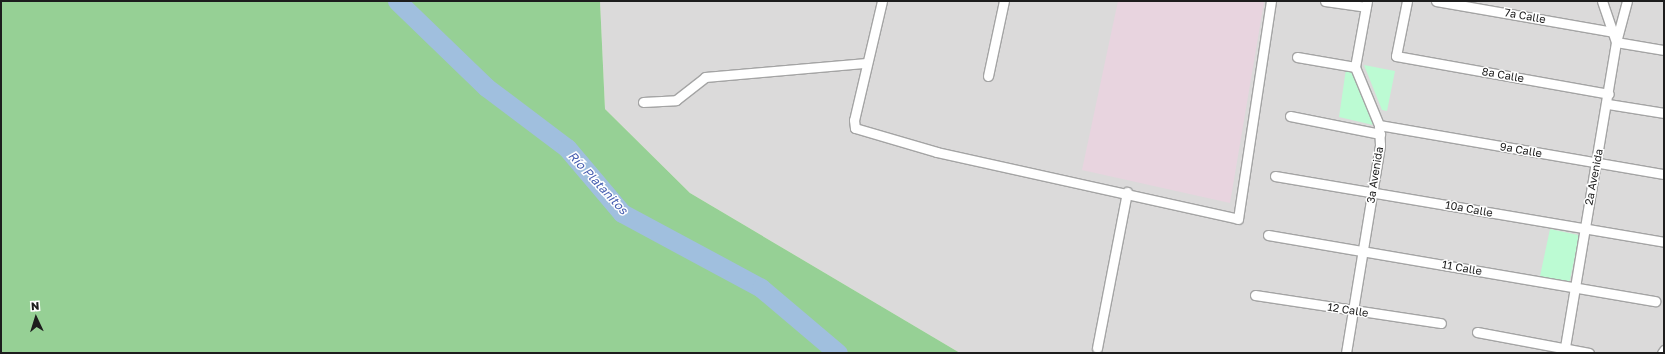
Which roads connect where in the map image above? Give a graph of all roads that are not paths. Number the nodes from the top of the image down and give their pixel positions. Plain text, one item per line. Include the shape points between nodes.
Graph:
1 (882, 1) edge
2 (1004, 1) edge
3 (1271, 1) edge
4 (1325, 1) edge
5 (1407, 1) edge
6 (1436, 1) edge
7 (1627, 1) edge
8 (1606, 3) edge
9 (1366, 4) edge
10 (1614, 32) junction
11 (1616, 42) junction
12 (1664, 50) edge
13 (1297, 57) dead end
14 (866, 63) junction
15 (1355, 67) junction
16 (988, 76) dead end
17 (1609, 94) junction
18 (643, 102) dead end
19 (1608, 104) junction
20 (1664, 113) edge
21 (1290, 116) dead end
22 (1379, 129) junction
23 (1596, 163) junction
24 (1664, 174) edge
25 (1275, 176) dead end
26 (1128, 192) junction
27 (1372, 192) junction
28 (1584, 229) junction
29 (1268, 234) dead end
30 (1664, 242) edge
31 (1362, 251) junction
32 (1575, 288) junction
33 (1255, 295) dead end
34 (1655, 301) dead end
35 (1354, 311) junction
36 (1440, 323) dead end
37 (1477, 332) dead end
38 (1097, 348) dead end
39 (1664, 350) edge
40 (1564, 351) edge
41 (1346, 353) edge
42 (1589, 353) edge
43 (1662, 353) edge

1 - 14 street
2 - 16 street
3 - 26 street via 1238,219
4 - 9 street
5 - 17 street, 8a Calle via 1396,56
6 - 10 street, 7a Calle
7 - 11 street, 2a Avenida
8 - 10 street
9 - 15 street
10 - 11 street
11 - 12 street
11 - 17 street, 2a Avenida
13 - 15 street
14 - 18 street via 705,77 676,100
14 - 26 street via 854,120 856,128 937,152
15 - 22 street
17 - 19 street, 2a Avenida
19 - 20 street
19 - 23 street, 2a Avenida
21 - 22 street, 9a Calle
22 - 23 street, 9a Calle
22 - 27 street, 3a Avenida
23 - 24 street, 9a Calle
23 - 28 street, 2a Avenida
25 - 27 street, 10a Calle
26 - 38 street
27 - 28 street, 10a Calle
27 - 31 street, 3a Avenida
28 - 30 street, 10a Calle
28 - 32 street, 2a Avenida
29 - 31 street, 11 Calle
31 - 32 street, 11 Calle
31 - 35 street, 3a Avenida
32 - 34 street, 11 Calle
32 - 40 street, 2a Avenida
33 - 35 street, 12 Calle
35 - 36 street, 12 Calle
35 - 41 street, 3a Avenida
37 - 40 street
39 - 43 street
40 - 42 street

